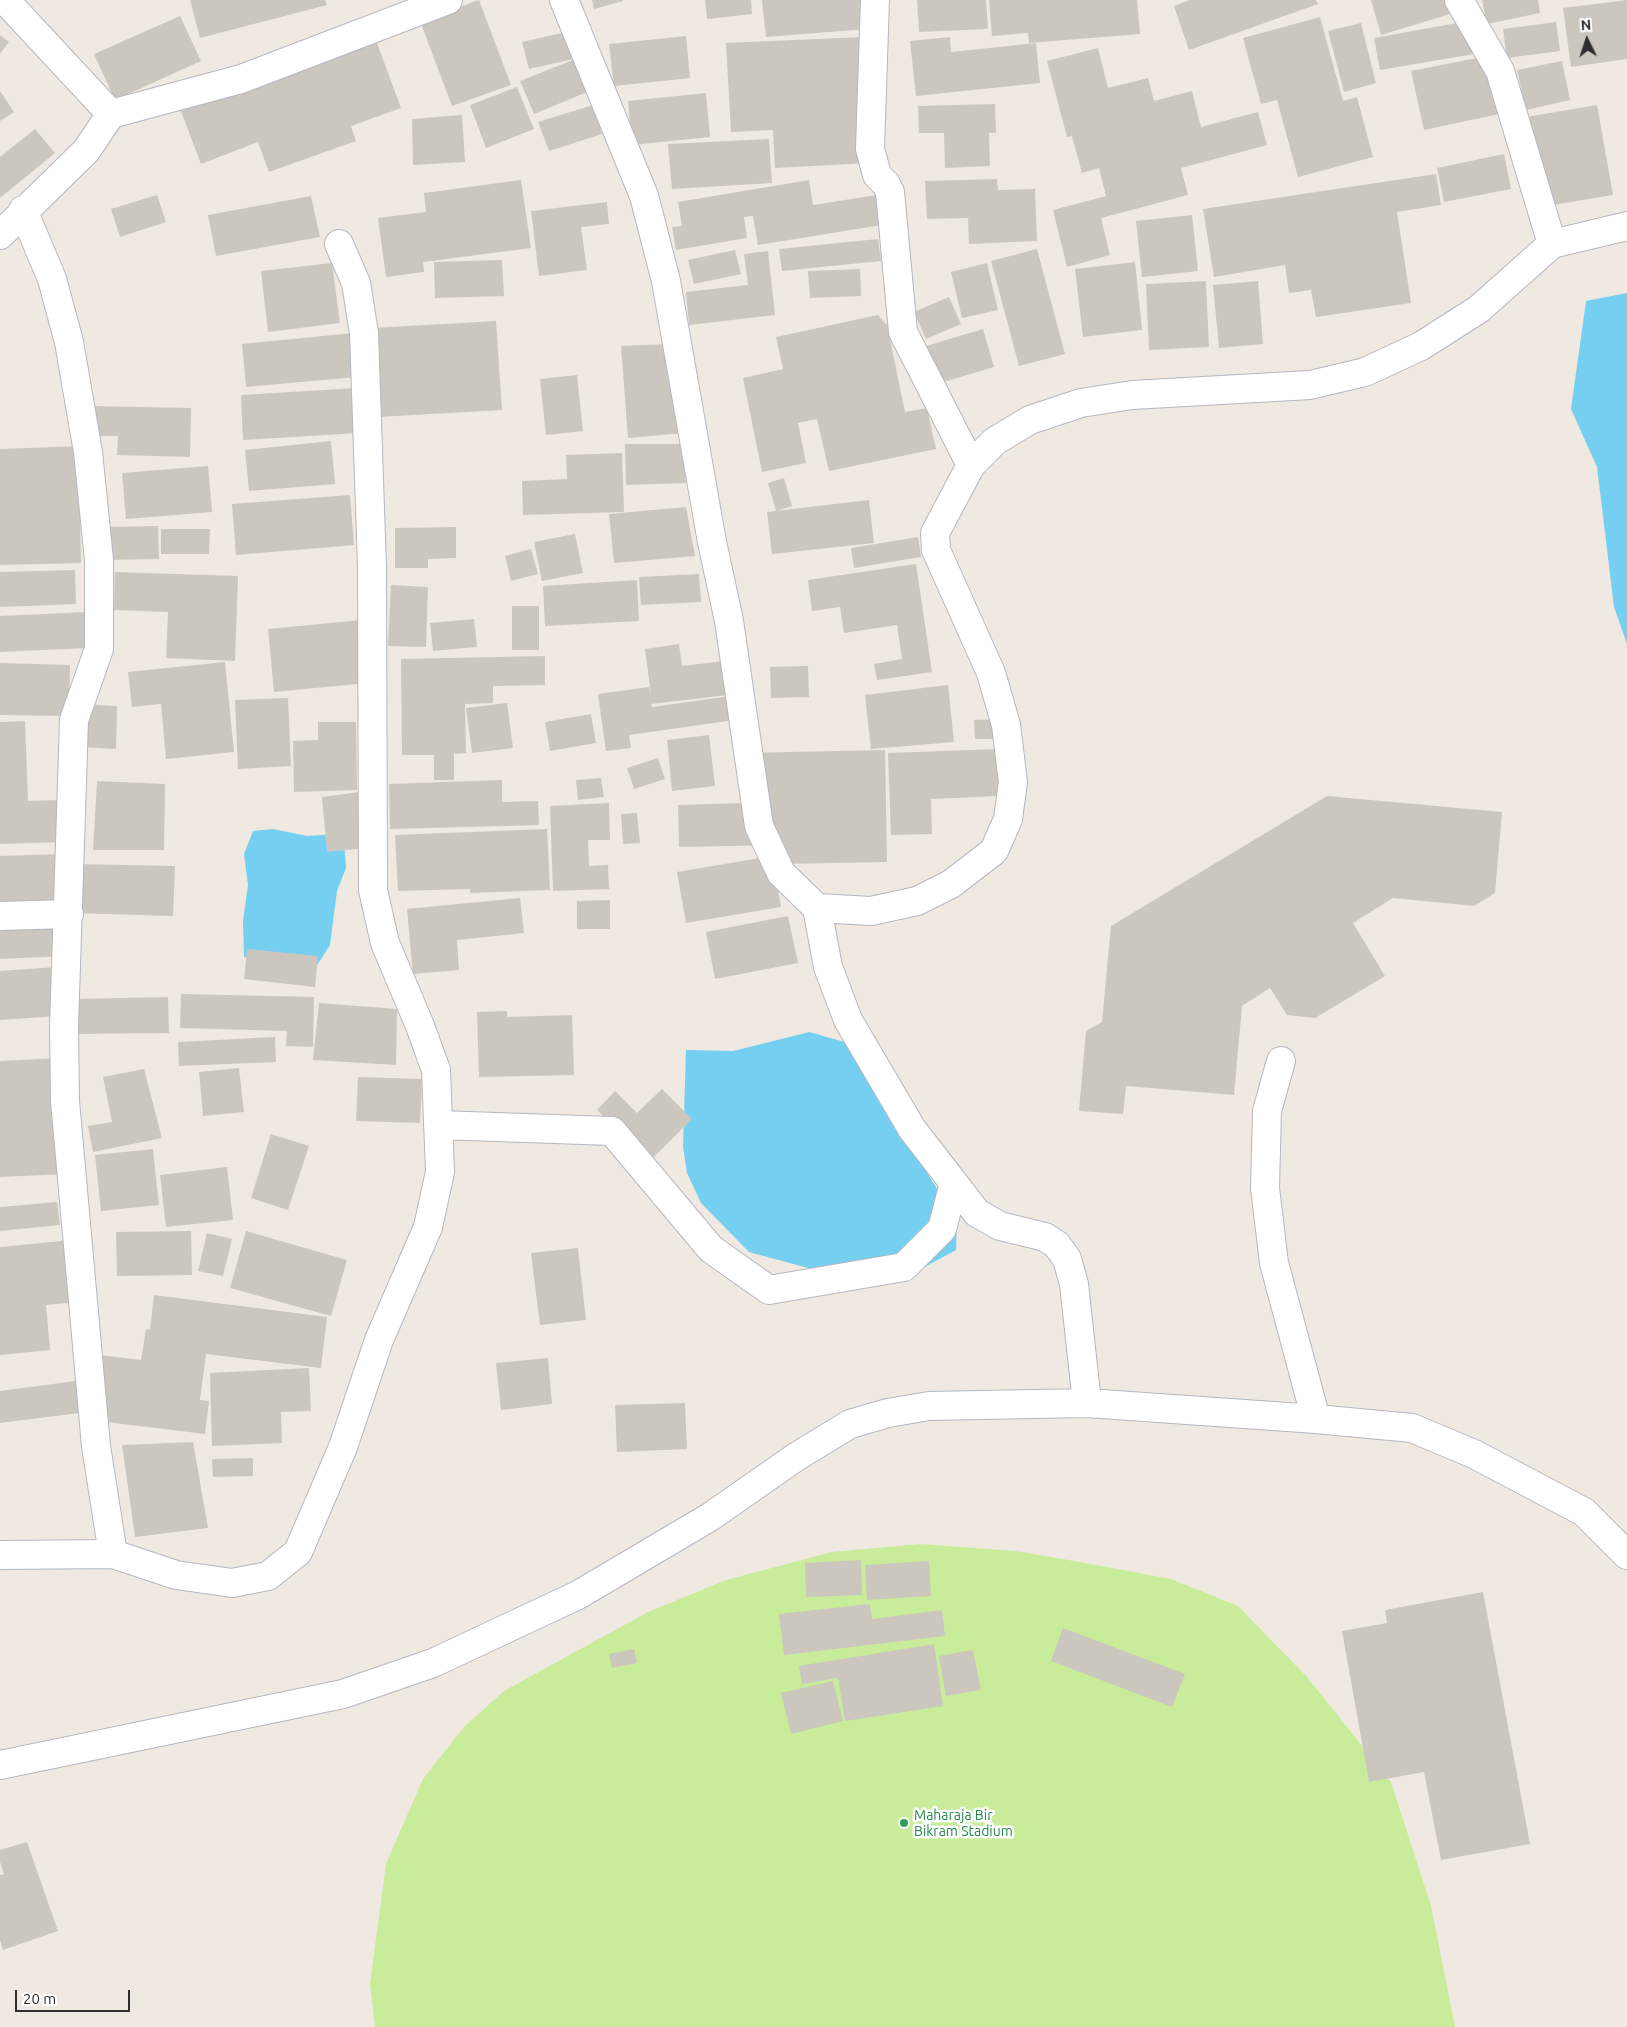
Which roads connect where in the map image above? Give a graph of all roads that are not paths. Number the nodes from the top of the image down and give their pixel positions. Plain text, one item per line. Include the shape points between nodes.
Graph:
1 (5, 0) edge
2 (448, 0) edge
3 (564, 0) edge
4 (875, 0) edge
5 (1459, 0) edge
6 (110, 114) junction
7 (23, 210) junction
8 (1627, 226) edge
9 (0, 235) edge
10 (339, 244) dead end
11 (1552, 244) junction
12 (971, 465) junction
13 (817, 908) junction
14 (69, 914) junction
15 (0, 916) edge
16 (1281, 1061) dead end
17 (438, 1125) junction
18 (954, 1183) junction
19 (1087, 1403) junction
20 (1316, 1419) junction
21 (1624, 1548) edge
22 (113, 1554) junction
23 (0, 1555) edge
24 (0, 1765) edge

1 - 6 street
2 - 6 street via 240,79
3 - 13 street via 644,196 666,281 712,542 731,630 759,826 781,873
4 - 12 street via 870,149 877,175 890,192 903,332
5 - 11 street via 1500,72
6 - 7 street via 86,151
7 - 9 street
7 - 14 street via 52,279 69,342 88,452 99,560 99,649 74,720
8 - 11 street
10 - 17 street via 356,283 364,333 372,567 373,890 385,942 436,1070
11 - 12 street via 1479,309 1421,346 1365,372 1310,385 1132,395 1081,403 1030,420 995,441
12 - 13 street via 935,533 936,550 991,673 1006,725 1013,782 1008,819 994,851 951,884 917,901 871,911
13 - 18 street via 828,967 848,1020 912,1129
14 - 15 street
14 - 22 street via 65,974 65,1101 96,1446
16 - 20 street via 1267,1111 1265,1188 1274,1263
17 - 18 street via 612,1130 711,1249 769,1290 904,1267 942,1229
17 - 22 street via 440,1172 428,1228 379,1340 343,1447 298,1552 268,1576 232,1583 176,1575
18 - 19 street via 986,1220 1045,1237 1058,1245 1067,1259 1074,1284
19 - 20 street
19 - 24 street via 929,1406 850,1424 710,1517 578,1595 433,1664 344,1694
20 - 21 street via 1412,1428 1474,1454 1584,1512
22 - 23 street

